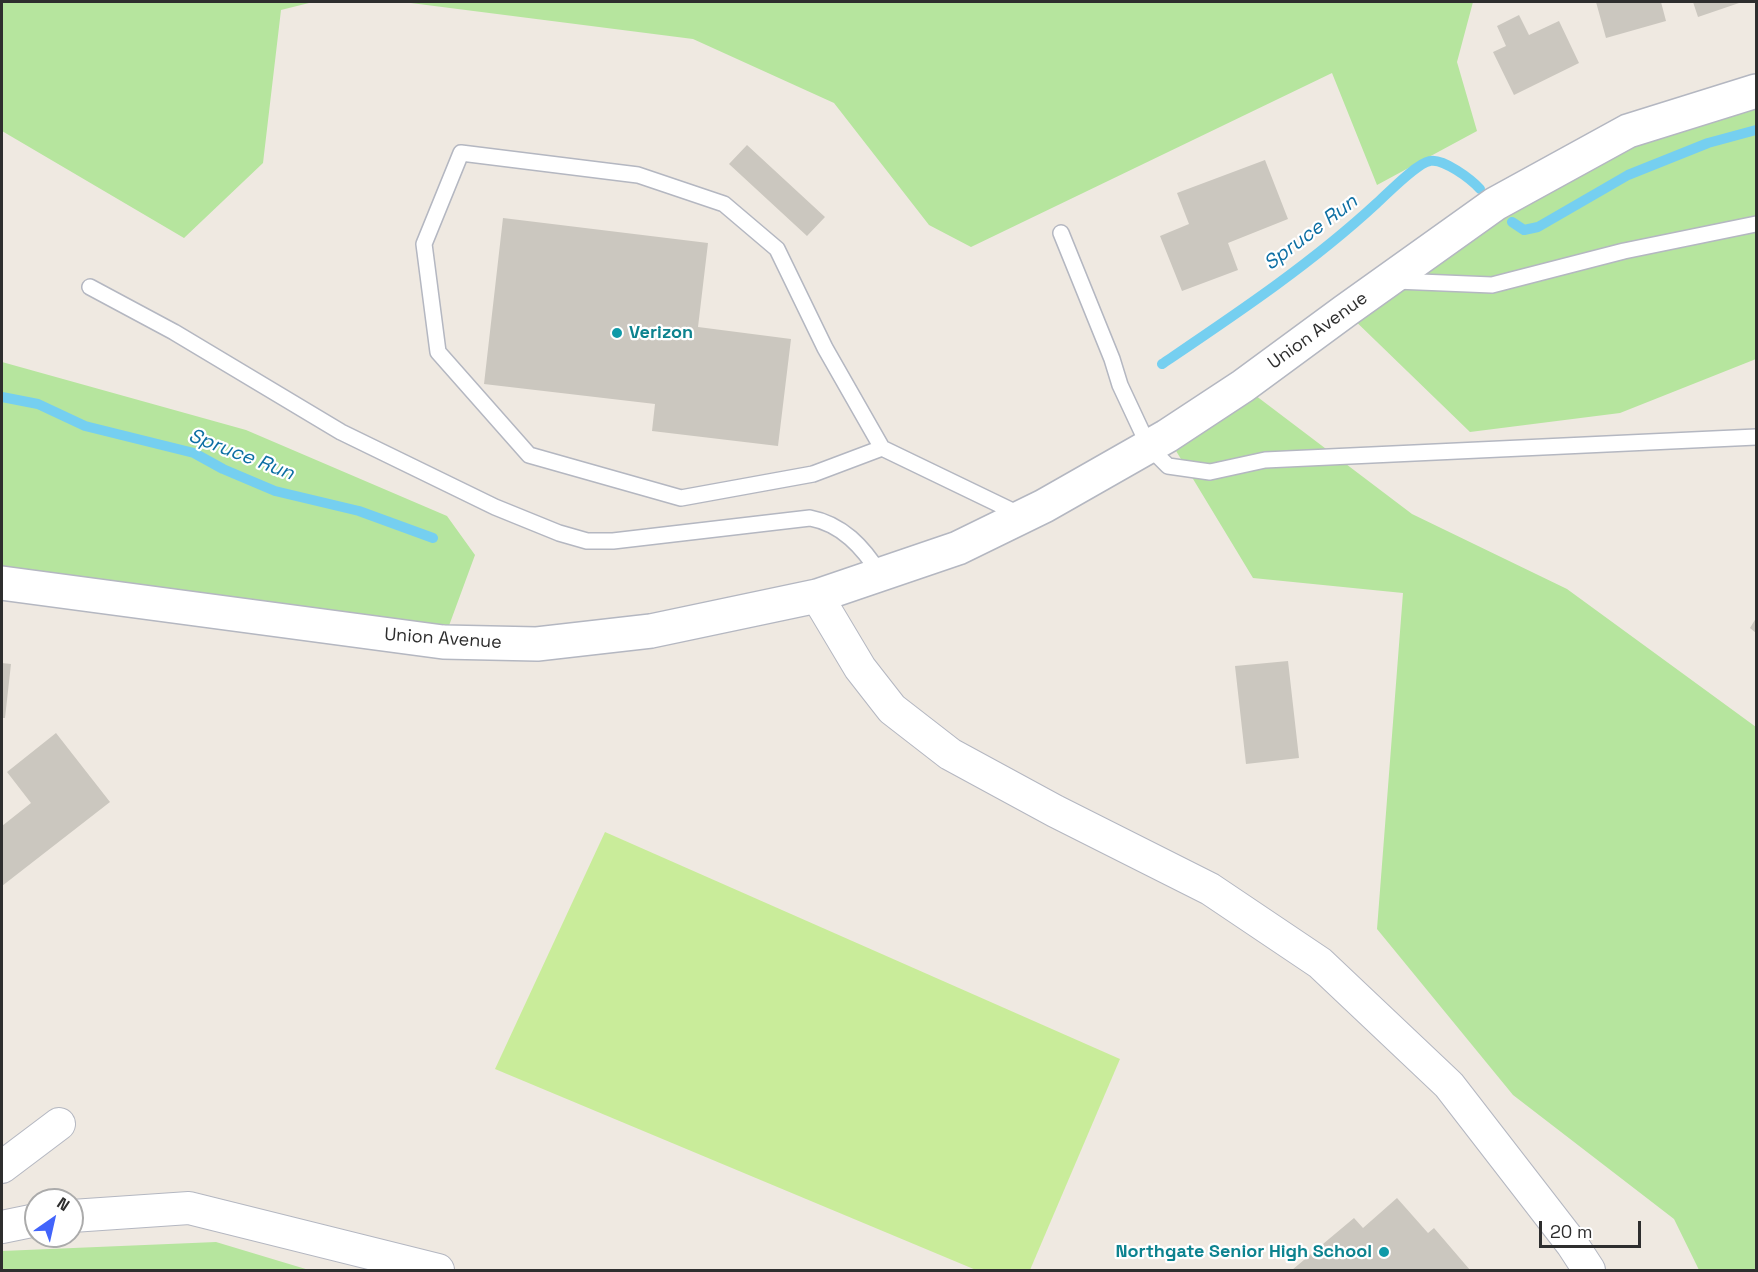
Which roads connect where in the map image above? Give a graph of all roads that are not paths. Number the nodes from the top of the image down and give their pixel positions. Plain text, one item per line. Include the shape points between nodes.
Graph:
1 (1756, 91) edge
2 (1756, 224) edge
3 (1061, 233) dead end
4 (1387, 281) junction
5 (90, 287) dead end
6 (1756, 437) edge
7 (882, 447) junction
8 (1149, 447) junction
9 (1023, 516) junction
10 (880, 574) junction
11 (2, 583) edge
12 (817, 596) junction
13 (59, 1124) dead end
14 (2, 1167) edge
15 (84, 1215) edge
16 (24, 1223) edge
17 (2, 1227) edge
18 (438, 1270) edge
19 (1589, 1270) edge

1 - 4 street, Union Avenue via 1628,131 1495,204
2 - 4 lane via 1624,251 1492,285
3 - 8 lane via 1120,385
4 - 8 street, Union Avenue via 1243,386
5 - 10 lane via 174,332 341,432 495,507 559,533 587,541 613,541 810,518 846,534
6 - 8 lane via 1265,460 1210,472 1168,466
7 - 7 lane via 825,348 777,249 724,204 638,175 461,153 424,244 438,352 529,455 681,498 813,474
7 - 9 lane
8 - 9 street, Union Avenue
9 - 10 street, Union Avenue via 958,548
10 - 12 street, Union Avenue
11 - 12 street, Union Avenue via 443,642 537,644 651,631
12 - 19 street via 860,668 892,709 950,754 1210,889 1320,963 1449,1085
13 - 14 street
15 - 18 street via 189,1208
16 - 17 street

